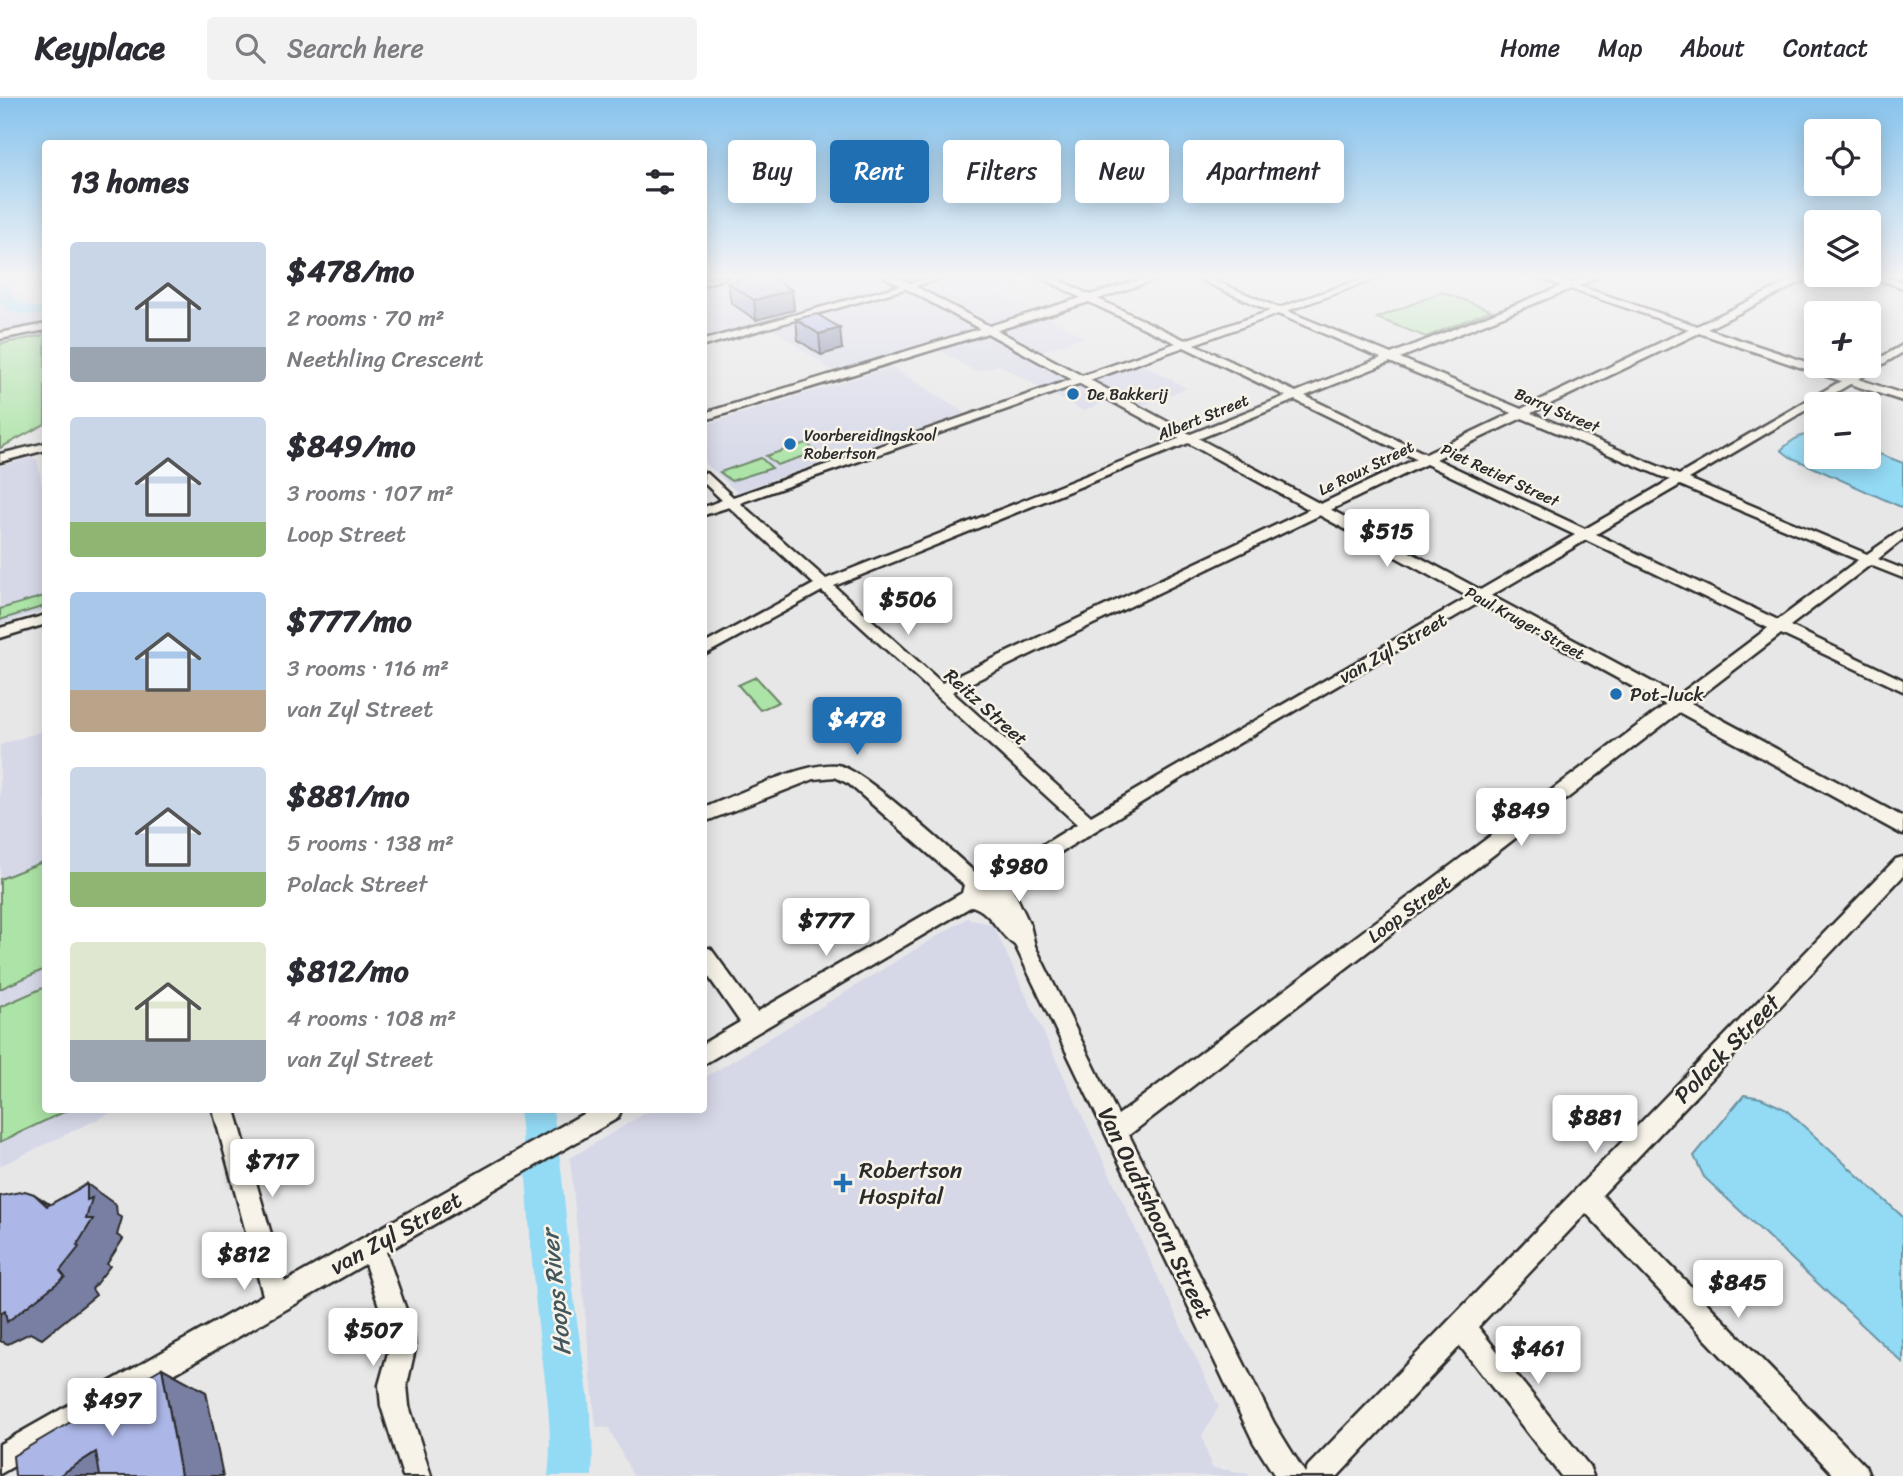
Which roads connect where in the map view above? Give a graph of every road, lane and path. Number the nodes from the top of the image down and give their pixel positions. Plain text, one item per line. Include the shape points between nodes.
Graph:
1 (949, 341) edge
2 (1007, 341) edge
3 (1178, 341) edge
4 (1192, 341) edge
5 (1353, 341) edge
6 (1433, 341) edge
7 (1675, 341) edge
8 (1733, 341) edge
9 (1184, 344) junction
10 (1903, 348) edge
11 (1392, 358) junction
12 (1079, 380) junction
13 (1850, 380) junction
14 (1296, 397) junction
15 (1903, 398) edge
16 (1524, 414) junction
17 (707, 416) edge
18 (1189, 440) junction
19 (42, 447) edge
20 (0, 458) edge
21 (1427, 459) junction
22 (707, 480) edge
23 (1680, 480) junction
24 (731, 501) junction
25 (707, 510) edge
26 (1319, 510) junction
27 (1903, 533) edge
28 (1587, 535) junction
29 (1869, 560) junction
30 (1903, 574) edge
31 (825, 586) junction
32 (1479, 598) junction
33 (42, 620) edge
34 (1780, 628) junction
35 (0, 633) edge
36 (707, 648) edge
37 (1903, 685) edge
38 (940, 691) junction
39 (1677, 706) junction
40 (707, 813) edge
41 (1088, 824) junction
42 (1903, 827) edge
43 (1903, 864) edge
44 (984, 889) junction
45 (707, 959) edge
46 (754, 1024) junction
47 (707, 1052) edge
48 (225, 1113) edge
49 (605, 1113) edge
50 (1115, 1131) junction
51 (1586, 1196) junction
52 (372, 1248) junction
53 (277, 1300) junction
54 (1460, 1325) junction
55 (0, 1460) edge
56 (417, 1476) edge
57 (1292, 1476) edge
58 (1318, 1476) edge
59 (1579, 1476) edge
60 (1855, 1476) edge

1 - 17 street
2 - 12 street, Paul Kruger Street
3 - 9 street, Piet Retief Street
4 - 9 street
5 - 11 street, Barry Street
6 - 11 street, Albert Street
7 - 16 street, Le Roux Street
8 - 13 street
9 - 12 street
9 - 14 street, Piet Retief Street
10 - 13 street, van Zyl Street
11 - 14 street, Albert Street
11 - 16 street, Barry Street
12 - 18 street, Paul Kruger Street
12 - 24 street
13 - 15 street
13 - 23 street, van Zyl Street
14 - 18 street, Albert Street
14 - 21 street, Piet Retief Street
16 - 21 street, Le Roux Street
16 - 23 street, Barry Street
18 - 26 street, Paul Kruger Street
18 - 31 street, Albert Street
19 - 20 street
21 - 26 street, Le Roux Street
21 - 28 street, Piet Retief Street
22 - 24 street, Reitz Street
23 - 28 street, van Zyl Street
23 - 29 street, Barry Street
24 - 25 street
24 - 31 street, Reitz Street
26 - 32 street, Paul Kruger Street
26 - 38 street, Le Roux Street
27 - 29 street, Loop Street
28 - 32 street, van Zyl Street
28 - 34 street, Piet Retief Street
29 - 30 street, Barry Street
29 - 34 street, Loop Street
31 - 36 street, Albert Street
31 - 38 street, Reitz Street
32 - 39 street, Paul Kruger Street
32 - 41 street, van Zyl Street
33 - 35 street
34 - 37 street, Piet Retief Street
34 - 39 street, Loop Street
38 - 41 street, Reitz Street
39 - 42 street, Paul Kruger Street
39 - 50 street, Loop Street
40 - 44 street, Van Oudtshoorn Street via 812,773 837,771 855,780
41 - 44 street, van Zyl Street
43 - 51 street, Polack Street
44 - 46 street, van Zyl Street
44 - 50 street, Van Oudtshoorn Street via 1025,946
45 - 46 street
46 - 47 street, van Zyl Street
48 - 53 street
49 - 52 street, van Zyl Street
50 - 57 street, Van Oudtshoorn Street via 1264,1433
51 - 54 street, Polack Street
51 - 60 street
52 - 53 street, van Zyl Street
52 - 56 street via 400,1330 395,1406
53 - 55 street, van Zyl Street
54 - 58 street, Polack Street
54 - 59 street

